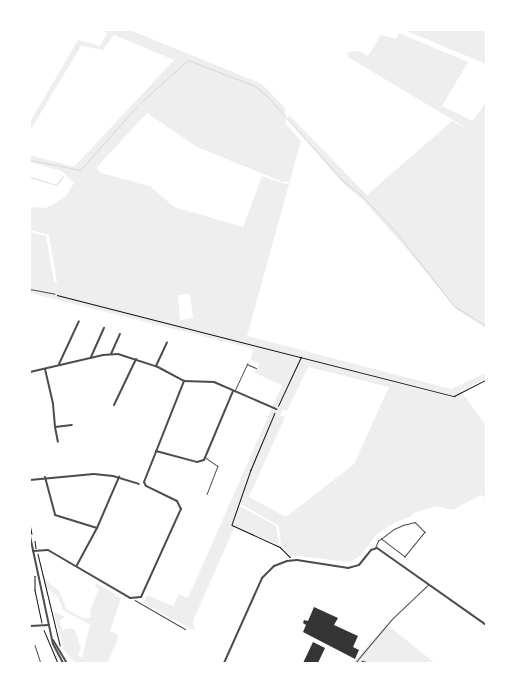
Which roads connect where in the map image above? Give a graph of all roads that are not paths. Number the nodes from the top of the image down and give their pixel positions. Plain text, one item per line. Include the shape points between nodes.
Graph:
1 (30, 289) edge
2 (55, 294) road end
3 (79, 321) dead end
4 (104, 328) dead end
5 (120, 334) dead end
6 (166, 342) dead end
7 (111, 354) junction
8 (91, 357) junction
9 (136, 359) junction
10 (59, 364) junction
11 (156, 366) junction
12 (256, 368) dead end
13 (45, 369) junction
14 (30, 372) edge
15 (184, 381) junction
16 (234, 391) junction
17 (114, 405) dead end
18 (276, 410) road end
19 (72, 425) dead end
20 (55, 427) junction
21 (58, 442) dead end
22 (156, 451) junction
23 (205, 457) junction
24 (45, 477) junction
25 (118, 478) junction
26 (30, 480) edge
27 (139, 484) dead end
28 (207, 494) dead end
29 (97, 528) junction
30 (30, 536) edge
31 (381, 539) junction
32 (375, 548) junction
33 (33, 551) junction
34 (76, 566) junction
35 (429, 584) junction
36 (135, 600) junction
37 (49, 625) junction
38 (486, 625) edge
39 (30, 626) edge
40 (185, 629) dead end
41 (53, 640) junction
42 (35, 645) dead end
43 (41, 663) edge
44 (63, 663) edge
45 (67, 663) edge
46 (224, 663) edge
47 (355, 663) edge

1 - 2 lane
3 - 10 street
4 - 8 street
5 - 7 street
6 - 11 street
7 - 8 street
7 - 9 street
8 - 10 street
9 - 11 street
9 - 17 street
10 - 13 street
11 - 15 street
12 - 16 lane via 247,364
13 - 14 street
13 - 20 street
15 - 16 street via 210,381
15 - 22 street
16 - 18 street
16 - 23 street
19 - 20 street
20 - 21 street
22 - 23 street via 197,462
22 - 36 street via 144,484 178,501 181,508 145,592
23 - 28 lane via 218,466
24 - 25 street via 94,474
24 - 26 street
24 - 29 street via 54,514
25 - 27 street
25 - 29 street
29 - 34 street
30 - 33 street
31 - 31 lane via 394,529 413,522 425,532 406,557
31 - 32 lane
32 - 35 street
32 - 46 street via 359,565 348,568 292,560 274,566 262,578
33 - 34 street via 48,550
33 - 37 street
34 - 36 street
35 - 38 street
35 - 47 lane via 392,619
36 - 40 lane
37 - 39 street
37 - 41 street
41 - 44 street
41 - 45 street
42 - 43 lane

